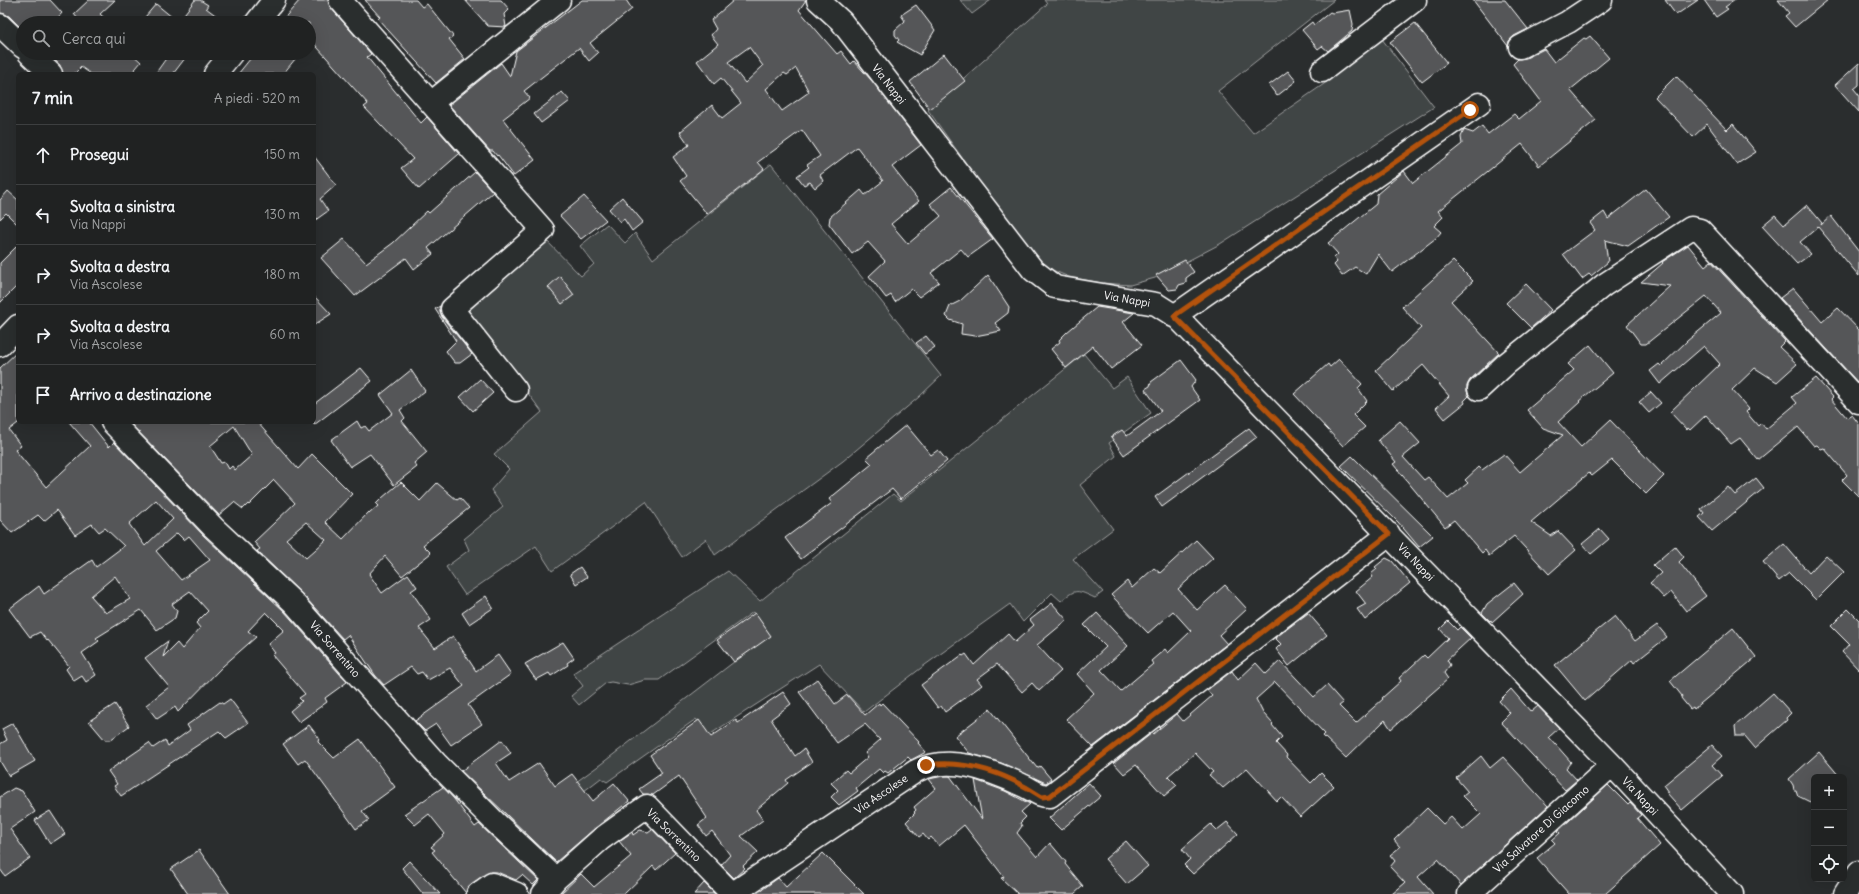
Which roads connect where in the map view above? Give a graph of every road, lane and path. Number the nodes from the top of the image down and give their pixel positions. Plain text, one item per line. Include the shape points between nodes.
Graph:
1 (274, 0) edge
2 (340, 0) edge
3 (560, 0) edge
4 (818, 0) edge
5 (1415, 0) edge
6 (1601, 0) edge
7 (261, 16) edge
8 (0, 25) edge
9 (16, 40) edge
10 (1520, 47) dead end
11 (36, 60) edge
12 (226, 60) edge
13 (1322, 71) dead end
14 (49, 72) edge
15 (217, 72) edge
16 (431, 103) junction
17 (1479, 104) dead end
18 (1174, 316) junction
19 (16, 328) edge
20 (0, 345) edge
21 (1479, 389) dead end
22 (516, 390) dead end
23 (1859, 402) edge
24 (114, 424) edge
25 (1389, 534) junction
26 (1612, 765) junction
27 (1859, 872) edge
28 (550, 887) edge
29 (478, 894) edge
30 (516, 894) edge
31 (732, 894) edge
32 (1469, 894) edge
33 (1732, 894) edge
34 (1845, 894) edge

1 - 7 street
2 - 16 street
3 - 16 street
4 - 18 street, Via Nappi via 841,21 1033,270 1055,286 1156,304
5 - 13 street
6 - 10 street via 1568,22
8 - 9 street
11 - 14 street
12 - 15 street
16 - 22 street via 543,230 452,309
17 - 18 street
18 - 25 street, Via Nappi
19 - 20 street
21 - 23 street via 1604,285 1691,228 1700,230
24 - 28 street, Via Sorrentino via 212,527 294,602
25 - 26 street, Via Nappi
25 - 31 street, Via Ascolese via 1050,796 1042,797 1002,775 978,767 926,765
26 - 32 street, Via Salvatore Di Giacomo
26 - 33 street, Via Nappi
27 - 34 street
28 - 31 street, Via Sorrentino via 601,838 647,806
29 - 30 street via 492,884

